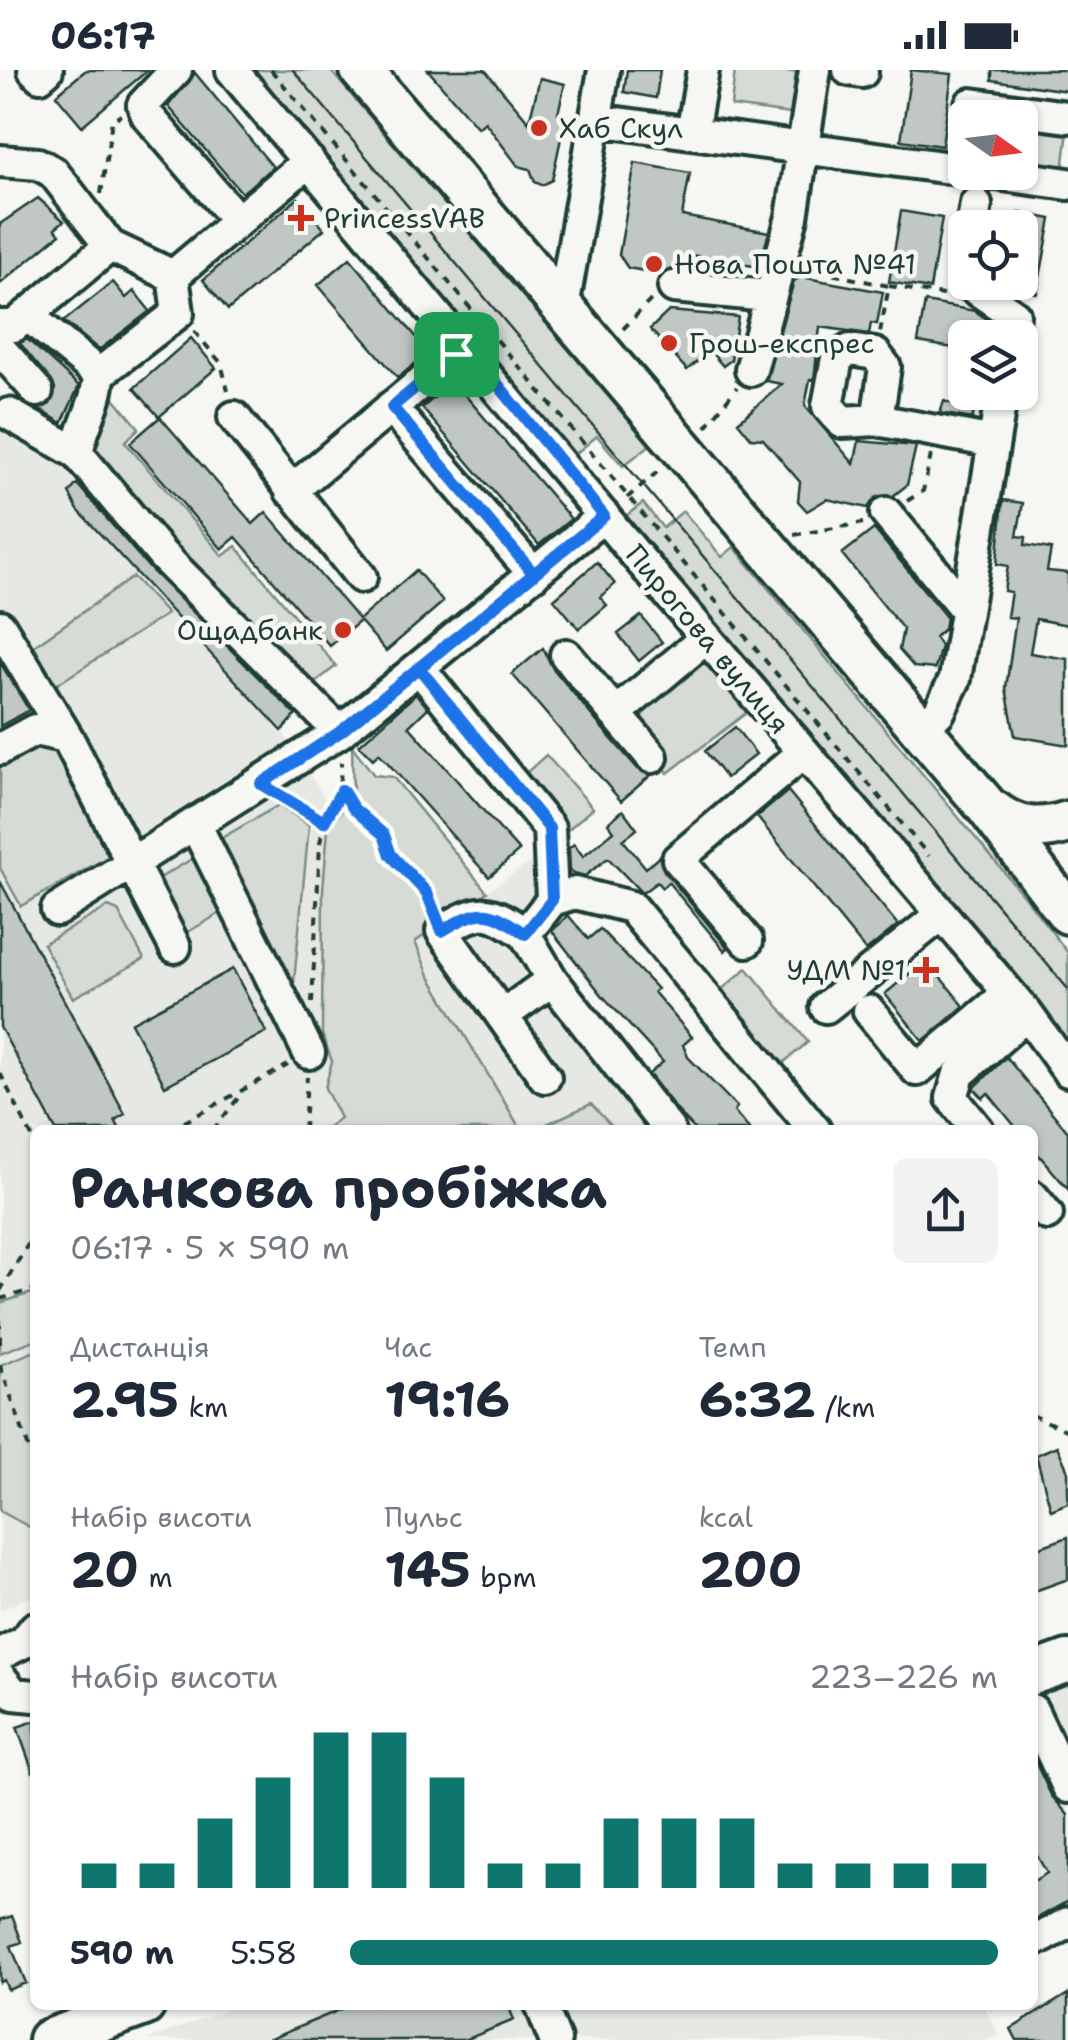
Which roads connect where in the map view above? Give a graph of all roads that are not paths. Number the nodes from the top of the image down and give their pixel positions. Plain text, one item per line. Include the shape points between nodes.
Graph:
1 (34, 70) edge
2 (47, 70) edge
3 (176, 70) edge
4 (232, 70) edge
5 (361, 70) edge
6 (604, 70) edge
7 (703, 70) edge
8 (815, 70) edge
9 (1038, 114) edge
10 (1068, 118) edge
11 (596, 120) junction
12 (692, 134) junction
13 (804, 148) junction
14 (0, 161) edge
15 (310, 161) junction
16 (948, 162) edge
17 (1038, 178) edge
18 (1068, 184) edge
19 (236, 220) junction
20 (103, 237) junction
21 (173, 276) junction
22 (674, 287) road end
23 (768, 296) junction
24 (992, 300) edge
25 (563, 308) junction
26 (1013, 320) edge
27 (13, 321) edge
28 (466, 345) junction
29 (0, 349) edge
30 (751, 370) road end
31 (99, 374) junction
32 (37, 391) dead end
33 (392, 407) junction
34 (999, 410) edge
35 (9, 414) dead end
36 (234, 418) road end
37 (878, 420) junction
38 (994, 442) junction
39 (77, 453) junction
40 (291, 491) junction
41 (616, 507) junction
42 (886, 513) dead end
43 (534, 574) junction
44 (361, 577) dead end
45 (966, 610) junction
46 (0, 626) edge
47 (706, 638) junction
48 (566, 655) dead end
49 (419, 668) junction
50 (615, 714) junction
51 (921, 730) junction
52 (340, 732) junction
53 (68, 736) junction
54 (0, 749) edge
55 (804, 752) junction
56 (652, 756) dead end
57 (987, 808) junction
58 (1068, 822) edge
59 (194, 824) junction
60 (1068, 835) edge
61 (131, 863) junction
62 (1056, 888) edge
63 (552, 900) junction
64 (57, 910) dead end
65 (942, 914) junction
66 (525, 934) junction
67 (746, 941) dead end
68 (175, 946) dead end
69 (552, 980) junction
70 (1018, 1004) junction
71 (826, 1007) dead end
72 (869, 1011) dead end
73 (502, 1016) junction
74 (309, 1053) road end
75 (1068, 1071) edge
76 (544, 1077) dead end
77 (665, 1125) edge
78 (811, 1125) edge
79 (974, 1125) edge
80 (30, 1634) edge
81 (0, 1654) edge
82 (1068, 1661) edge
83 (1038, 1672) edge
84 (0, 1676) edge
85 (30, 1696) edge
86 (1038, 1723) edge
87 (1068, 1787) edge
88 (130, 2010) edge
89 (542, 2010) edge
90 (49, 2040) edge
91 (555, 2040) edge

1 - 2 street via 40,76
3 - 19 street via 143,105
4 - 15 street, Пирогова вулиця
5 - 25 main road
6 - 11 street
7 - 12 street
8 - 13 street
9 - 10 street
11 - 12 street
11 - 25 street
12 - 13 street
13 - 16 street
13 - 23 street
14 - 20 street via 52,172
15 - 19 street
15 - 28 street, Пирогова вулиця
17 - 18 street
19 - 21 street
20 - 21 street
20 - 27 street
21 - 31 street via 178,312
22 - 23 street
23 - 30 street
24 - 26 street
25 - 51 main road
27 - 31 street
28 - 33 street
28 - 41 street, Пирогова вулиця
29 - 32 street
31 - 39 street via 98,399 82,425
33 - 40 street
33 - 43 street
34 - 38 street
35 - 39 street
36 - 40 street
37 - 37 street via 842,422 828,406 836,358 850,350 876,354 885,367
37 - 38 street
38 - 45 street
39 - 52 street via 163,556
40 - 44 street
41 - 43 street
41 - 47 street, Пирогова вулиця
42 - 45 street
43 - 49 street
45 - 51 street via 955,678
46 - 53 street
47 - 50 street
47 - 55 street, Пирогова вулиця
48 - 50 street
49 - 52 street
49 - 63 street via 549,828
50 - 56 street
51 - 57 main road
52 - 59 street
53 - 54 street via 35,730
53 - 61 street
55 - 65 street, Пирогова вулиця
55 - 67 street via 678,859
57 - 58 main road via 1042,830
57 - 62 main road
59 - 61 street
59 - 74 street
60 - 62 main road via 1045,860
61 - 64 street
61 - 68 street
63 - 66 street
63 - 78 street via 576,893 631,908
65 - 70 street, Пирогова вулиця
65 - 71 street
66 - 69 street
66 - 73 street via 495,912 470,914 442,931
69 - 73 street
69 - 77 street
70 - 72 street via 917,1070
70 - 75 street, Пирогова вулиця
70 - 79 street via 959,1074 952,1098
73 - 76 street
80 - 81 street
82 - 83 main road
84 - 85 street via 14,1694
86 - 87 street
88 - 90 main road
89 - 91 street

